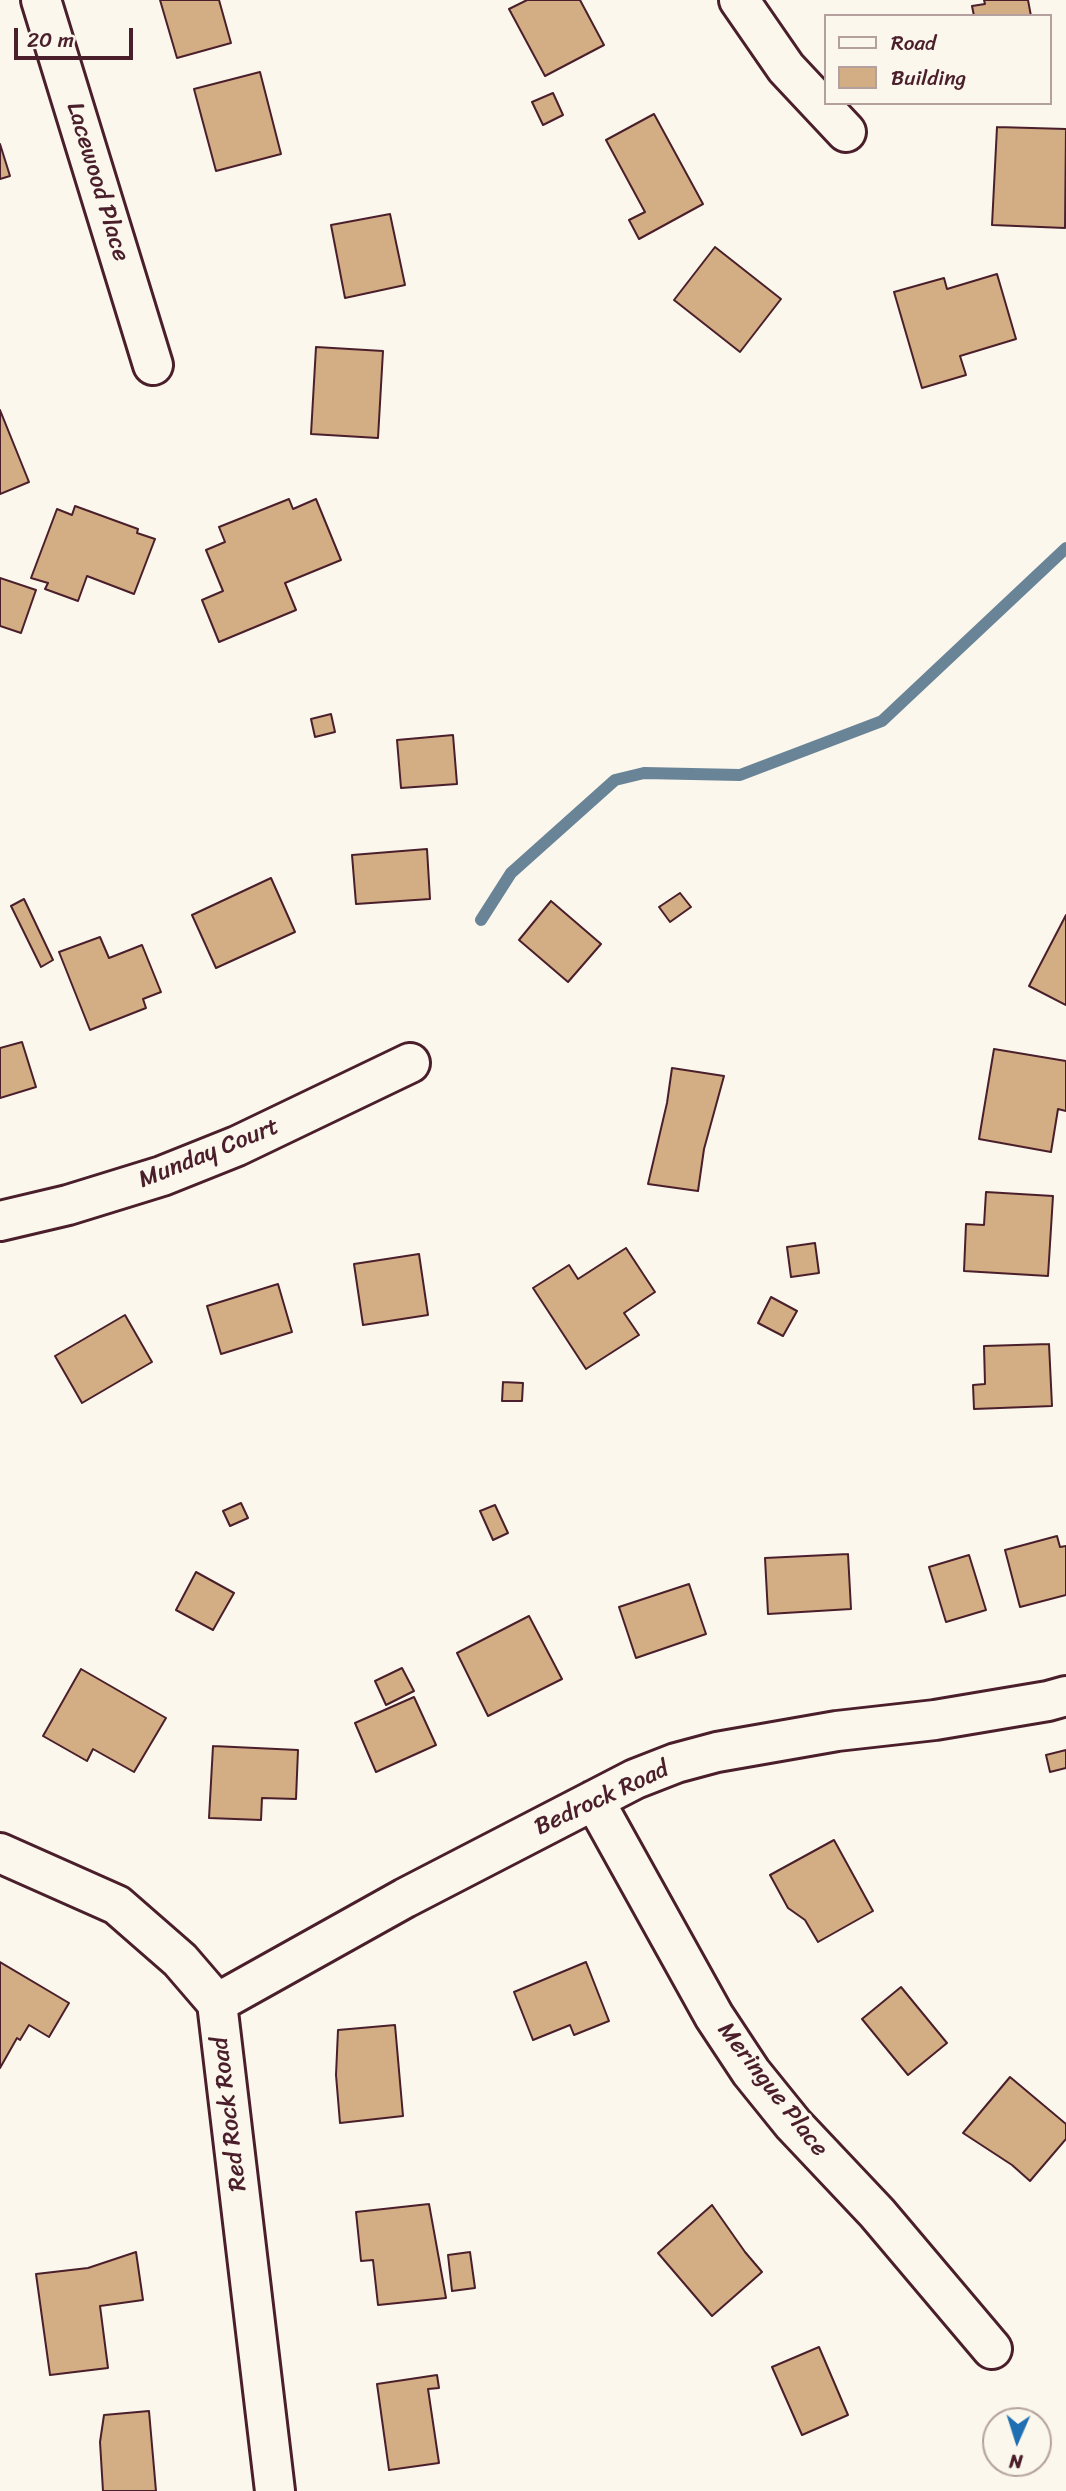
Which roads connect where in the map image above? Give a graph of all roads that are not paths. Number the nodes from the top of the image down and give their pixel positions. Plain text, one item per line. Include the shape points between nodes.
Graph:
1 (41, 0) edge
2 (739, 0) edge
3 (846, 132) dead end
4 (153, 365) dead end
5 (410, 1063) dead end
6 (0, 1221) edge
7 (1066, 1696) edge
8 (594, 1800) junction
9 (0, 1853) edge
10 (217, 2003) junction
11 (992, 2349) dead end
12 (275, 2491) edge

1 - 4 street, Lacewood Place
2 - 3 street via 786,68
5 - 6 street, Munday Court via 162,1177
7 - 8 street, Bedrock Road via 717,1752 635,1779
8 - 10 street, Bedrock Road
8 - 11 street, Meringue Place via 714,2016 751,2072
9 - 10 street, Red Rock Road via 117,1905 180,1960
10 - 12 street, Red Rock Road

